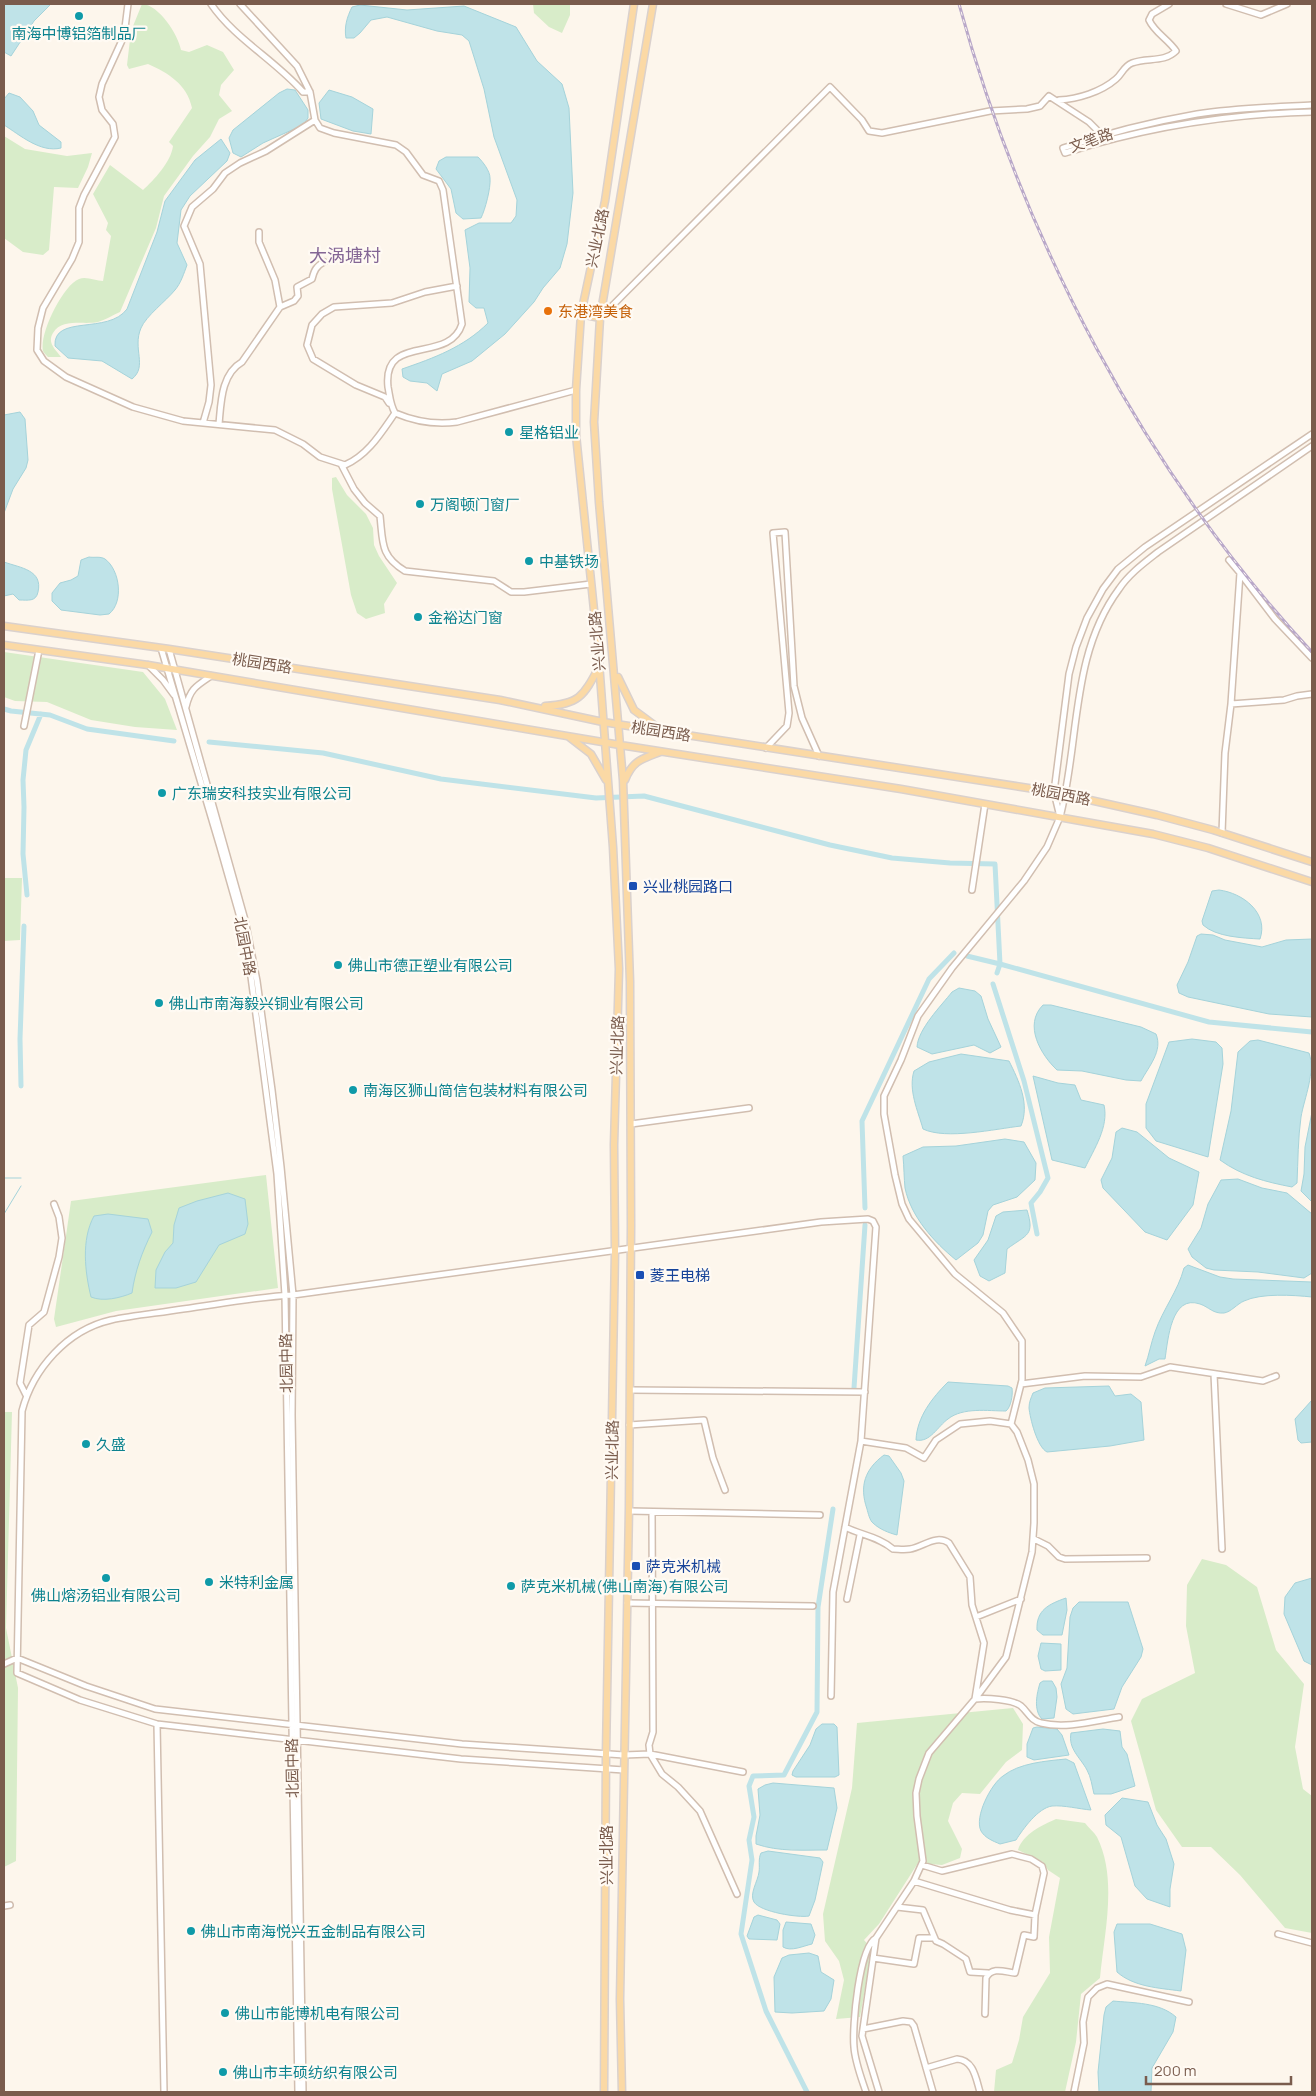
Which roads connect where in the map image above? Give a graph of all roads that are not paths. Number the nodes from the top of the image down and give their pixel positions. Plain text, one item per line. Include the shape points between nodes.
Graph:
1 (128, 4) edge
2 (211, 4) edge
3 (240, 4) edge
4 (634, 4) edge
5 (652, 4) edge
6 (1169, 4) edge
7 (1226, 4) edge
8 (1287, 4) edge
9 (310, 92) junction
10 (1058, 100) junction
11 (1312, 105) edge
12 (1312, 112) edge
13 (315, 120) junction
14 (1102, 135) junction
15 (1107, 140) junction
16 (259, 232) dead end
17 (324, 262) dead end
18 (457, 286) junction
19 (280, 307) junction
20 (581, 314) junction
21 (600, 318) junction
22 (576, 390) junction
23 (390, 405) junction
24 (395, 413) junction
25 (202, 423) junction
26 (219, 424) junction
27 (1312, 434) edge
28 (1312, 446) edge
29 (341, 464) junction
30 (1229, 560) dead end
31 (1240, 573) junction
32 (591, 584) junction
33 (4, 626) edge
34 (4, 645) edge
35 (161, 648) junction
36 (169, 649) junction
37 (39, 650) junction
38 (1312, 658) edge
39 (148, 665) junction
40 (599, 666) junction
41 (167, 668) junction
42 (614, 669) junction
43 (175, 670) junction
44 (1069, 674) junction
45 (211, 676) junction
46 (1082, 676) junction
47 (1312, 694) edge
48 (177, 700) junction
49 (1231, 704) junction
50 (537, 706) junction
51 (186, 708) junction
52 (603, 722) junction
53 (619, 724) junction
54 (24, 726) dead end
55 (662, 731) junction
56 (566, 735) junction
57 (605, 742) junction
58 (620, 745) junction
59 (766, 748) junction
60 (661, 751) junction
61 (818, 756) junction
62 (623, 783) junction
63 (608, 785) junction
64 (1054, 792) junction
65 (1066, 794) junction
66 (985, 804) junction
67 (1060, 817) junction
68 (1222, 833) junction
69 (1312, 862) edge
70 (1312, 882) edge
71 (972, 890) dead end
72 (749, 1108) dead end
73 (630, 1124) junction
74 (54, 1204) dead end
75 (631, 1249) junction
76 (615, 1251) junction
77 (285, 1295) junction
78 (293, 1295) junction
79 (1214, 1374) junction
80 (1276, 1376) dead end
81 (1021, 1384) junction
82 (630, 1390) junction
83 (865, 1392) junction
84 (26, 1395) junction
85 (1011, 1424) junction
86 (629, 1425) junction
87 (861, 1441) junction
88 (725, 1490) dead end
89 (629, 1511) junction
90 (652, 1512) junction
91 (820, 1515) dead end
92 (845, 1527) junction
93 (860, 1535) junction
94 (1034, 1539) junction
95 (1222, 1549) dead end
96 (1147, 1558) dead end
97 (847, 1599) dead end
98 (1021, 1599) junction
99 (627, 1603) junction
100 (652, 1604) junction
101 (813, 1606) dead end
102 (976, 1617) junction
103 (17, 1658) junction
104 (4, 1664) edge
105 (831, 1696) dead end
106 (975, 1699) junction
107 (1119, 1717) dead end
108 (157, 1724) junction
109 (293, 1726) junction
110 (294, 1740) junction
111 (606, 1754) junction
112 (650, 1754) junction
113 (624, 1755) junction
114 (606, 1769) junction
115 (624, 1770) junction
116 (743, 1772) dead end
117 (922, 1865) junction
118 (914, 1881) junction
119 (737, 1894) dead end
120 (10, 1904) dead end
121 (4, 1906) edge
122 (897, 1907) junction
123 (1035, 1915) junction
124 (1278, 1934) dead end
125 (876, 1938) junction
126 (934, 1938) junction
127 (1312, 1943) edge
128 (873, 1958) junction
129 (988, 1973) junction
130 (1189, 2002) dead end
131 (985, 2014) dead end
132 (863, 2028) junction
133 (926, 2068) junction
134 (164, 2092) edge
135 (298, 2092) edge
136 (303, 2092) edge
137 (604, 2092) edge
138 (622, 2092) edge
139 (866, 2092) edge
140 (878, 2092) edge
141 (933, 2092) edge
142 (980, 2092) edge
143 (1074, 2092) edge

1 - 25 street via 124,36 99,97 102,110 113,124 115,137 79,208 78,242 72,259 43,308 37,350 44,361 66,377 128,405 183,421
2 - 9 street via 249,44 303,92
3 - 9 street via 297,66
4 - 20 main road, 兴业北路 via 605,201
5 - 21 main road, 兴业北路
6 - 10 street via 1152,14 1149,20 1153,30 1176,50 1171,55 1133,62 1099,90
7 - 8 street via 1261,15
9 - 13 street
10 - 14 street
10 - 21 street via 1049,96 1040,106 1027,109 990,111 882,133 869,131 830,87
11 - 14 street, 文笔路 via 1198,114
12 - 15 street, 文笔路 via 1217,118
13 - 18 street via 320,128 334,133 396,145 406,152 423,175 438,181 445,199
13 - 25 street via 226,173 192,207 184,226 200,264 211,385
14 - 15 street
14 - 15 street, 文笔路 via 1063,148 1065,153
16 - 19 street via 259,242 275,280
17 - 19 street via 318,265 312,279 297,287 298,296 294,301
18 - 23 street via 462,324 459,332 443,345 405,352 395,360 388,380
18 - 23 street via 392,303 334,307 312,325 307,345 313,359 356,385 385,397
19 - 26 street via 224,385
20 - 21 main road
20 - 22 main road, 兴业北路
21 - 42 main road, 兴业北路 via 594,422
22 - 24 street via 445,424
22 - 32 main road, 兴业北路 via 576,435
23 - 24 street
24 - 29 street via 374,443 354,461
25 - 26 street
26 - 29 street via 275,430 320,457
27 - 44 street via 1145,547 1118,569 1087,618
28 - 46 street via 1136,569 1104,612 1091,639
29 - 32 street via 354,489 380,516 383,547 392,563 405,571 494,581 512,592
30 - 31 street
31 - 38 street via 1274,619
31 - 49 street
32 - 40 main road, 兴业北路
33 - 35 main road, 桃园西路
34 - 37 main road, 桃园西路
35 - 36 main road, 桃园西路
35 - 41 street, 北园中路
36 - 43 street, 北园中路
36 - 50 main road, 桃园西路
37 - 39 main road, 桃园西路
37 - 54 street
39 - 41 main road, 桃园西路
39 - 48 street via 164,680
40 - 50 main road via 589,687 572,702
40 - 52 main road, 兴业北路
41 - 43 main road, 桃园西路
41 - 48 street, 北园中路
42 - 53 main road, 兴业北路
42 - 55 main road via 634,710
43 - 45 main road, 桃园西路
43 - 51 street, 北园中路
44 - 46 street
44 - 64 street
45 - 51 street via 189,693
45 - 56 main road, 桃园西路
46 - 65 street
47 - 49 street via 1284,700
48 - 77 street, 北园中路 via 248,954 276,1174
49 - 68 street via 1225,753
50 - 52 main road, 桃园西路
51 - 78 street, 北园中路 via 252,954 279,1147
52 - 53 main road, 桃园西路
52 - 57 main road, 兴业北路
53 - 55 main road, 桃园西路
53 - 58 main road, 兴业北路
55 - 59 main road, 桃园西路
56 - 57 main road, 桃园西路
56 - 63 main road via 591,754
57 - 58 main road, 桃园西路
57 - 63 main road, 兴业北路
58 - 60 main road, 桃园西路
58 - 62 main road, 兴业北路
59 - 61 main road, 桃园西路
59 - 61 street via 787,726 790,713 773,532 784,532 794,686 802,718
60 - 62 main road via 640,759 630,768
60 - 66 main road, 桃园西路
61 - 64 main road, 桃园西路
62 - 73 main road, 兴业北路 via 630,982
63 - 76 main road, 兴业北路 via 619,969 614,1145
64 - 65 main road, 桃园西路
64 - 67 street
65 - 67 street
65 - 68 main road, 桃园西路
66 - 67 main road, 桃园西路
66 - 71 street
67 - 70 main road, 桃园西路 via 1208,848
67 - 81 street via 1047,846 1024,881 952,968 918,1016 884,1096 896,1182 905,1211 956,1274 1003,1313 1022,1341
68 - 69 main road, 桃园西路
72 - 73 street
73 - 75 main road, 兴业北路
74 - 84 street via 62,1238 44,1312 29,1325 20,1383
75 - 76 street
75 - 82 main road, 兴业北路
75 - 83 street via 821,1222 868,1219 873,1222 876,1227
76 - 78 street
76 - 111 main road, 兴业北路
77 - 78 street
77 - 84 street via 110,1320 89,1328 55,1351
77 - 109 street, 北园中路
78 - 109 street, 北园中路
79 - 80 street via 1262,1381
79 - 81 street via 1170,1367 1142,1377 1085,1376
79 - 95 street
81 - 85 street
82 - 83 street
82 - 86 main road, 兴业北路
83 - 87 street
84 - 103 street via 20,1428
85 - 87 street via 990,1421 960,1424 936,1440 924,1458 906,1448
85 - 94 street via 1028,1460 1034,1484
86 - 88 street via 704,1420
86 - 89 main road, 兴业北路
87 - 92 street
89 - 90 street
89 - 99 main road, 兴业北路
90 - 91 street
90 - 100 street
92 - 93 street
92 - 105 street via 833,1592
93 - 97 street
93 - 102 street via 882,1540 893,1549 910,1549 934,1540 946,1541 970,1577
94 - 96 street via 1064,1559
94 - 98 street
98 - 102 street
98 - 106 street via 1006,1657
99 - 100 street
99 - 113 main road, 兴业北路
100 - 101 street
100 - 112 street
102 - 106 street via 984,1643
103 - 104 street
103 - 108 street via 16,1673 80,1700
103 - 109 street via 155,1710
106 - 107 street via 991,1698 1020,1705 1039,1723 1058,1726
106 - 117 street via 929,1753 919,1778 916,1793
108 - 110 street
108 - 134 street
109 - 110 street, 北园中路
109 - 111 street via 462,1744
110 - 114 street via 461,1759
110 - 135 street, 北园中路
110 - 136 street, 北园中路
111 - 113 street
111 - 114 main road, 兴业北路
112 - 113 street
112 - 116 street
112 - 119 street via 662,1774 700,1811
113 - 115 main road, 兴业北路
114 - 115 street
114 - 137 main road, 兴业北路
115 - 138 main road, 兴业北路 via 620,1999
117 - 118 street
117 - 123 street via 942,1871 1012,1854 1032,1859 1042,1866 1044,1873
118 - 122 street
118 - 123 street
120 - 121 street
122 - 125 street
122 - 126 street via 923,1910
123 - 129 street via 1034,1937 1024,1936 1015,1974 993,1970
124 - 127 street
125 - 128 street
125 - 139 street via 866,1952 853,2027 857,2064
126 - 128 street via 919,1938 914,1964
126 - 129 street via 966,1959 970,1972
128 - 132 street
129 - 131 street
130 - 143 street via 1107,1984 1097,1988 1088,1997 1083,2022 1084,2043
132 - 133 street via 911,2022
132 - 140 street via 862,2036
133 - 141 street
133 - 142 street via 962,2059 973,2068

